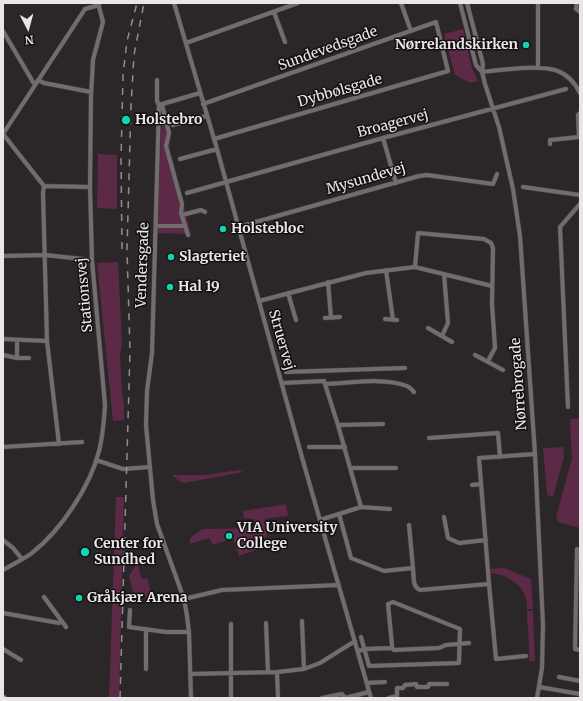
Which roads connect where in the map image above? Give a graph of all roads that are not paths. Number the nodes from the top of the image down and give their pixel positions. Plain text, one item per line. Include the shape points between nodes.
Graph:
1 (174, 3) edge
2 (298, 3) edge
3 (401, 3) edge
4 (460, 3) edge
5 (467, 3) edge
6 (538, 3) edge
7 (576, 3) edge
8 (98, 4) edge
9 (274, 12) junction
10 (580, 12) edge
11 (3, 31) edge
12 (411, 31) junction
13 (286, 42) dead end
14 (186, 43) junction
15 (442, 47) joint
16 (538, 67) junction
17 (482, 72) junction
18 (157, 80) dead end
19 (37, 82) junction
20 (578, 86) edge
21 (566, 89) dead end
22 (92, 92) junction
23 (200, 93) junction
24 (580, 93) edge
25 (203, 104) junction
26 (161, 105) junction
27 (493, 109) junction
28 (580, 113) edge
29 (206, 116) junction
30 (172, 125) dead end
31 (3, 134) edge
32 (383, 138) junction
33 (214, 139) junction
34 (550, 144) dead end
35 (217, 149) junction
36 (180, 159) dead end
37 (497, 174) dead end
38 (226, 183) junction
39 (396, 183) junction
40 (44, 186) junction
41 (90, 186) junction
42 (523, 187) dead end
43 (187, 193) dead end
44 (580, 195) edge
45 (580, 204) edge
46 (205, 212) dead end
47 (182, 215) junction
48 (156, 226) junction
49 (185, 226) junction
50 (238, 227) junction
51 (188, 235) dead end
52 (45, 255) junction
53 (3, 256) edge
54 (92, 260) junction
55 (415, 268) junction
56 (386, 270) junction
57 (444, 274) junction
58 (328, 282) junction
59 (492, 286) junction
60 (288, 293) junction
61 (259, 301) junction
62 (340, 317) dead end
63 (325, 318) dead end
64 (331, 318) junction
65 (386, 319) dead end
66 (296, 320) dead end
67 (428, 328) dead end
68 (442, 336) junction
69 (3, 339) edge
70 (17, 340) junction
71 (48, 341) junction
72 (452, 342) dead end
73 (475, 354) dead end
74 (3, 355) edge
75 (16, 358) junction
76 (29, 358) dead end
77 (488, 361) junction
78 (405, 368) dead end
79 (503, 370) dead end
80 (309, 371) junction
81 (286, 372) dead end
82 (310, 382) junction
83 (282, 383) junction
84 (326, 384) junction
85 (414, 392) dead end
86 (568, 407) dead end
87 (383, 424) dead end
88 (338, 425) junction
89 (429, 438) dead end
90 (82, 442) dead end
91 (59, 444) junction
92 (3, 447) edge
93 (309, 447) dead end
94 (345, 448) junction
95 (535, 454) junction
96 (500, 457) junction
97 (96, 460) junction
98 (150, 466) junction
99 (351, 468) junction
100 (396, 468) dead end
101 (481, 484) junction
102 (472, 485) dead end
103 (361, 507) junction
104 (390, 509) dead end
105 (339, 514) junction
106 (444, 517) dead end
107 (320, 520) junction
108 (410, 525) dead end
109 (3, 540) edge
110 (486, 540) junction
111 (577, 549) dead end
112 (22, 559) junction
113 (413, 568) junction
114 (3, 570) edge
115 (489, 584) junction
116 (339, 585) junction
117 (44, 598) dead end
118 (184, 599) junction
119 (130, 610) dead end
120 (3, 613) edge
121 (302, 621) dead end
122 (59, 623) dead end
123 (266, 623) dead end
124 (231, 624) dead end
125 (66, 626) dead end
126 (146, 629) junction
127 (189, 632) junction
128 (362, 637) dead end
129 (355, 642) junction
130 (469, 643) dead end
131 (459, 644) junction
132 (392, 648) junction
133 (3, 649) edge
134 (365, 649) junction
135 (580, 650) edge
136 (358, 651) junction
137 (526, 656) dead end
138 (21, 660) dead end
139 (146, 669) dead end
140 (304, 669) junction
141 (268, 672) junction
142 (277, 672) junction
143 (231, 673) junction
144 (191, 674) junction
145 (559, 677) dead end
146 (580, 681) edge
147 (367, 682) junction
148 (385, 682) dead end
149 (447, 684) dead end
150 (539, 687) junction
151 (370, 692) junction
152 (580, 694) edge
153 (397, 697) edge
154 (191, 698) edge
155 (231, 698) edge
156 (278, 698) edge
157 (322, 698) edge
158 (371, 698) edge
159 (389, 698) edge
160 (537, 698) edge

1 - 14 street, Struervej
2 - 9 street
3 - 12 street
4 - 17 street, Nørrebrogade via 476,65
5 - 17 street, Nørrebrogade via 483,64
6 - 16 street
7 - 10 street via 576,8
8 - 19 street via 84,9
8 - 22 street, Stationsvej via 102,26 93,60
9 - 13 street
9 - 14 street
11 - 19 street via 33,82
12 - 15 street, Sundevedsgade via 436,22
12 - 25 street, Sundevedsgade
14 - 23 street, Struervej
15 - 33 street, Dybbølsgade via 448,71
16 - 17 street
16 - 20 street via 557,70
17 - 27 street, Nørrebrogade
18 - 26 street via 157,101
19 - 22 street
19 - 31 street
20 - 24 street
21 - 27 street, Broagervej
22 - 41 street, Stationsvej
23 - 25 street, Struervej
23 - 26 street
25 - 29 street, Struervej
26 - 47 street via 169,133 166,146 182,204
26 - 48 street, Vendersgade
27 - 32 street, Broagervej
27 - 95 street, Nørrebrogade via 513,189 520,236
28 - 34 street via 579,137 550,140
29 - 30 street
29 - 33 street, Struervej
31 - 40 street
32 - 38 street, Broagervej
32 - 39 street
33 - 35 street, Struervej
35 - 36 street
35 - 38 street, Struervej
37 - 39 street, Mysundevej via 493,184 427,175
38 - 43 street, Broagervej
38 - 50 street, Struervej
39 - 50 street, Mysundevej
40 - 41 street
40 - 52 street
41 - 54 street, Stationsvej
42 - 44 street
45 - 86 street via 560,227
46 - 47 street via 201,210
47 - 49 street
48 - 49 street
48 - 98 street, Vendersgade via 152,353 146,425
49 - 51 street
50 - 61 street, Struervej
52 - 53 street
52 - 54 street
52 - 71 street
54 - 97 street, Stationsvej via 105,405 104,426
55 - 56 street
55 - 57 street
55 - 59 street via 418,233 484,239 491,243 493,248
56 - 58 street
56 - 65 street via 395,320
57 - 59 street
57 - 68 street via 448,323
58 - 60 street
58 - 64 street
59 - 77 street via 495,348
60 - 61 street
60 - 66 street
61 - 83 street, Struervej
62 - 64 street
63 - 64 street
67 - 68 street
68 - 72 street
69 - 70 street
70 - 71 street
70 - 75 street
71 - 91 street
73 - 77 street
74 - 75 street
75 - 76 street
77 - 79 street
78 - 80 street
80 - 81 street
80 - 82 street
82 - 83 street
82 - 84 street via 324,381
83 - 107 street, Struervej
84 - 85 street via 387,382 408,387
84 - 88 street
87 - 88 street
88 - 94 street
89 - 96 street via 498,433
90 - 91 street
91 - 92 street
93 - 94 street
94 - 99 street
95 - 96 street
95 - 150 street, Nørrebrogade via 544,625
96 - 101 street via 479,458
97 - 98 street via 123,469
97 - 112 street, Stationsvej via 83,490 58,527 45,542
98 - 118 street, Vendersgade via 157,524
99 - 100 street
99 - 103 street
101 - 102 street
101 - 110 street
103 - 104 street
103 - 105 street
105 - 107 street
105 - 113 street via 351,558 384,571
106 - 110 street via 448,538 459,543
107 - 116 street, Struervej
108 - 113 street
109 - 112 street
110 - 115 street
111 - 135 street via 575,649
112 - 114 street, Stationsvej
113 - 115 street via 415,586 420,590
115 - 137 street via 496,659
116 - 118 street via 222,590
116 - 129 street, Struervej
117 - 125 street
118 - 127 street, Vendersgade
119 - 126 street via 129,627
120 - 122 street
121 - 140 street
123 - 141 street
124 - 143 street
126 - 127 street
126 - 139 street
127 - 144 street, Vendersgade
128 - 134 street
129 - 136 street, Struervej
129 - 140 street via 320,663
130 - 131 street
131 - 132 street via 439,648
131 - 132 street via 460,629 393,602 388,604
131 - 134 street via 460,663 369,666
132 - 134 street
133 - 138 street
134 - 136 street
136 - 147 street, Struervej
140 - 142 street
141 - 142 street
141 - 143 street
142 - 156 street
143 - 144 street
143 - 155 street
144 - 154 street, Vendersgade
145 - 146 street
147 - 148 street
147 - 151 street, Struervej
149 - 153 street via 429,684 428,687 405,685 403,688 397,688
150 - 152 street
150 - 160 street, Nørrebrogade
151 - 157 street via 345,698 342,694
151 - 158 street, Struervej
153 - 159 street

